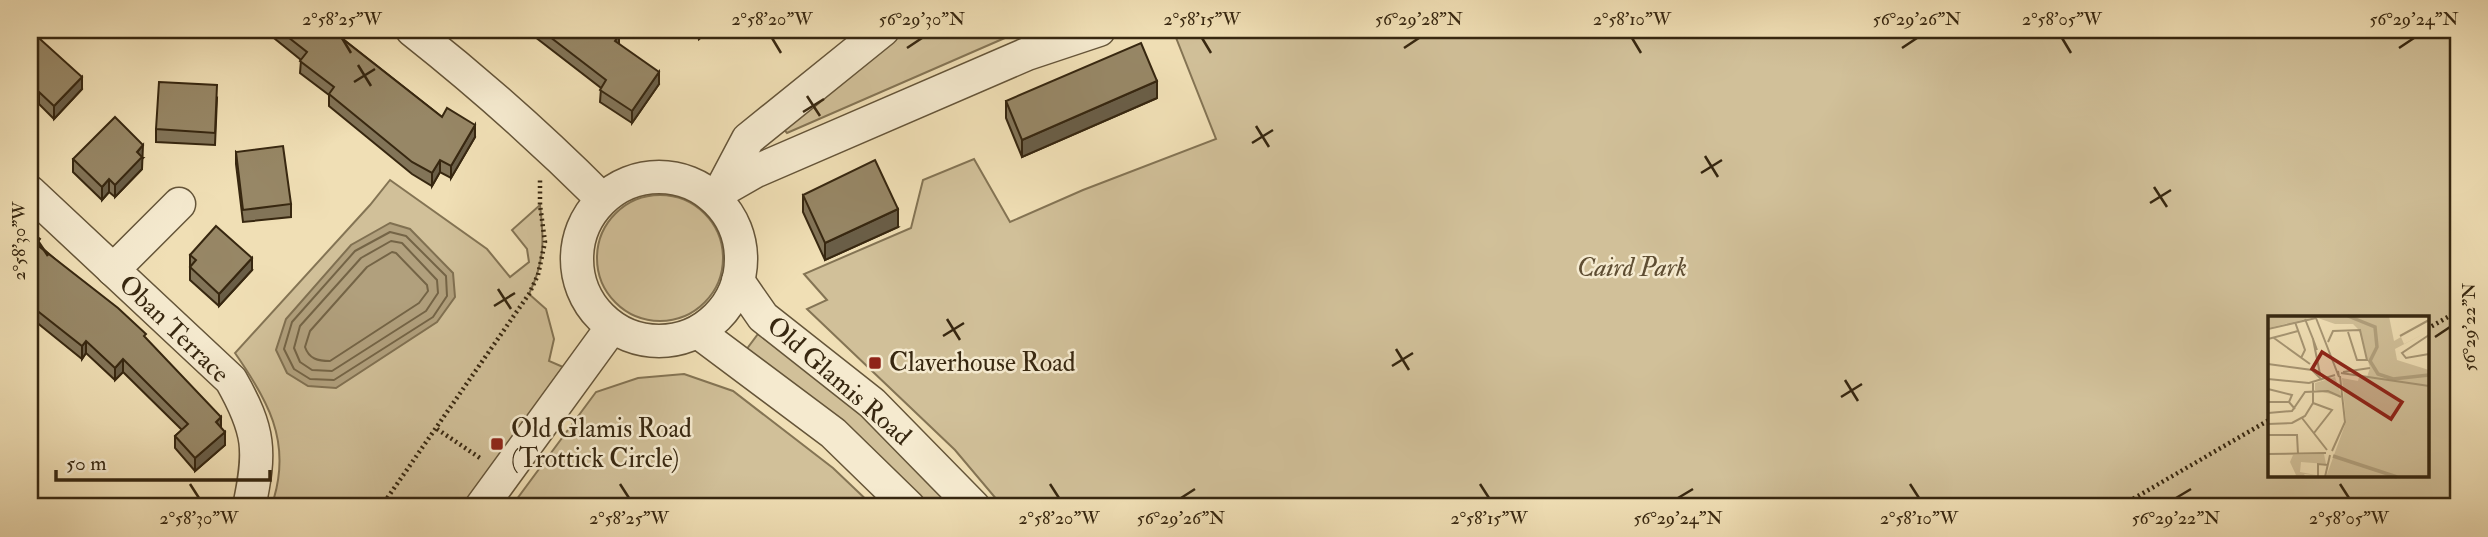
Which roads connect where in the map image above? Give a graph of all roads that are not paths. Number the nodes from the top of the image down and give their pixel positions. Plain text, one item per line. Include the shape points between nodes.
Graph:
1 (412, 30) edge
2 (883, 30) edge
3 (1099, 30) edge
4 (30, 192) edge
5 (716, 194) junction
6 (602, 199) junction
7 (179, 204) dead end
8 (113, 270) junction
9 (738, 281) junction
10 (612, 327) junction
11 (698, 332) junction
12 (249, 507) edge
13 (481, 507) edge
14 (909, 507) edge
15 (974, 507) edge

1 - 6 street via 469,75
2 - 5 street via 748,139
3 - 5 street via 1027,54 754,172
4 - 8 street, Oban Terrace
5 - 6 street via 679,179 653,177 626,183
5 - 9 street via 738,235
6 - 10 street via 584,225 576,253 579,282 592,308
7 - 8 street, Oban Terrace
8 - 12 street, Oban Terrace via 231,380 256,435 257,467
9 - 11 street via 723,311
9 - 15 street, Old Glamis Road via 763,317 872,403
10 - 11 street via 641,340 671,341
10 - 13 street
11 - 14 street, Old Glamis Road via 833,433

